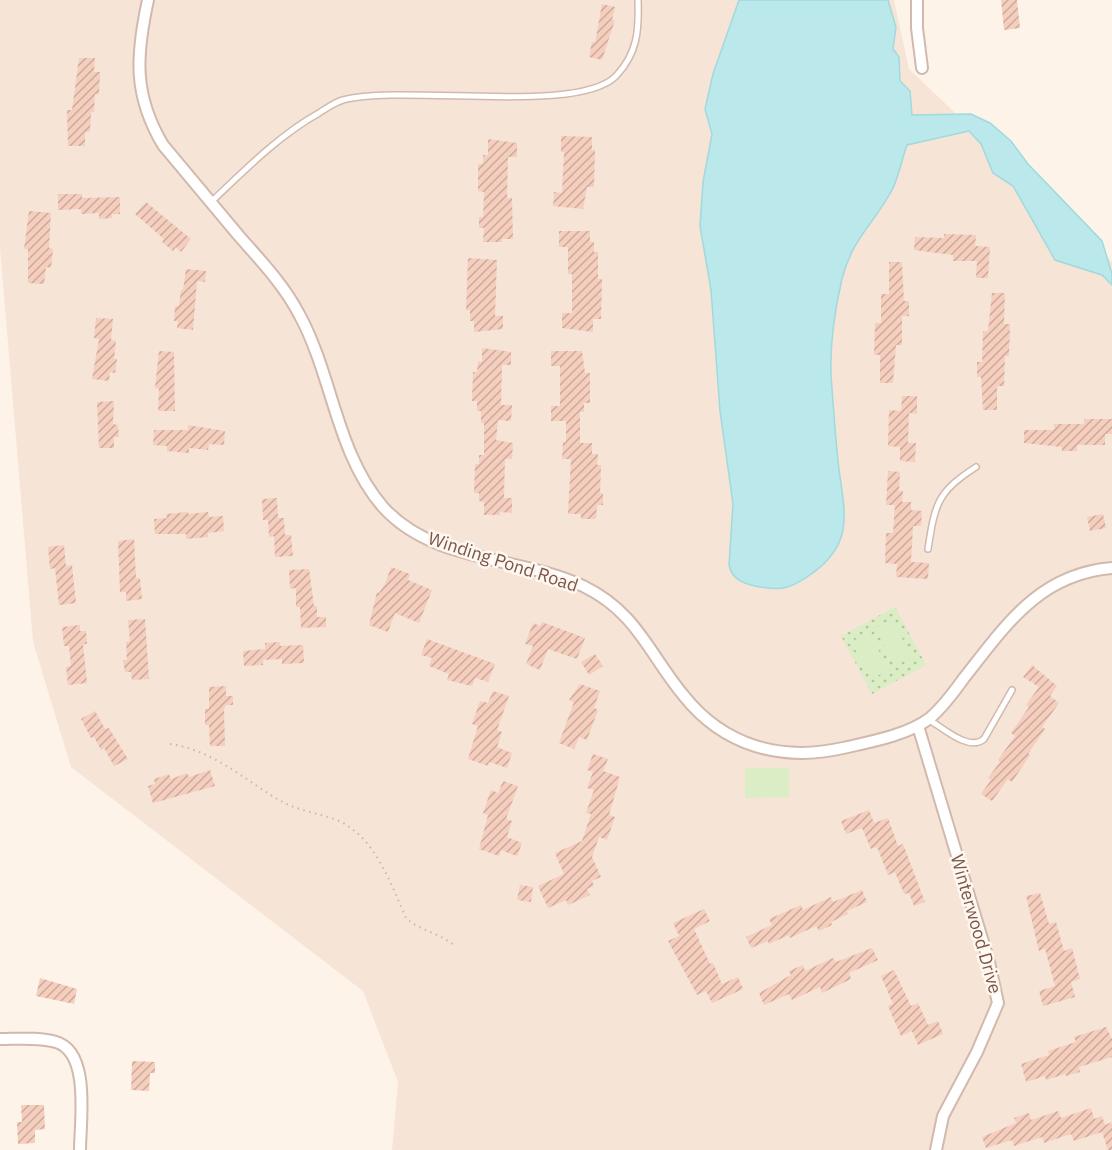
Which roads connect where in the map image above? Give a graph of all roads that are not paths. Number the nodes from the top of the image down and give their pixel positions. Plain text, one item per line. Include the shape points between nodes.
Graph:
1 (148, 0) edge
2 (638, 0) edge
3 (917, 0) edge
4 (922, 68) dead end
5 (211, 202) junction
6 (976, 467) dead end
7 (928, 549) dead end
8 (1112, 568) edge
9 (1011, 690) dead end
10 (928, 719) junction
11 (918, 726) junction
12 (0, 1039) edge
13 (80, 1150) edge
14 (936, 1150) edge

1 - 5 street, Winding Pond Road via 138,50 144,106 163,145
2 - 5 lane via 639,34 630,58 615,77 586,92 555,96 387,94 341,100 276,142
3 - 4 street
5 - 11 street, Winding Pond Road via 295,306 317,356 351,456 372,494 399,522 443,545 565,580 607,600 629,617 682,695 704,718 741,742 774,752 815,753
6 - 7 lane via 937,503
8 - 10 street, Winding Pond Road via 1064,578 1031,600
9 - 10 lane via 980,743 971,745
10 - 11 street, Winding Pond Road
11 - 14 street, Winterwood Drive via 998,1003 978,1052 943,1116
12 - 13 street via 58,1042 72,1054 81,1072

